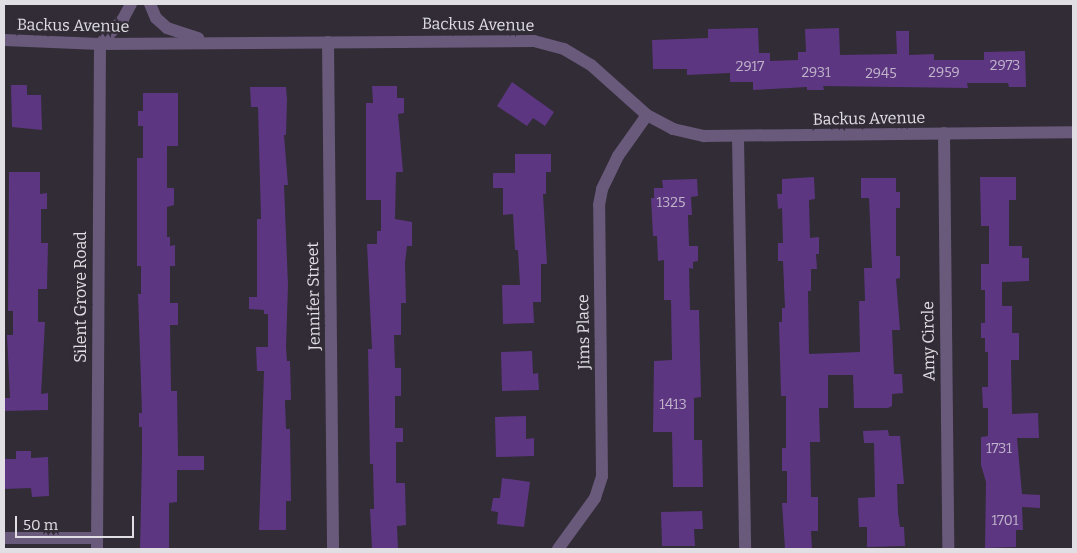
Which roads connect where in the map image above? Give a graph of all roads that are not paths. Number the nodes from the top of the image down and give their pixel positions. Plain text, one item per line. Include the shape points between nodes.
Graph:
1 (131, 4) edge
2 (150, 4) edge
3 (4, 40) edge
4 (328, 42) junction
5 (228, 43) junction
6 (100, 44) junction
7 (647, 115) junction
8 (1073, 132) edge
9 (944, 134) junction
10 (738, 138) junction
11 (4, 538) edge
12 (96, 544) edge
13 (333, 549) edge
14 (558, 549) edge
15 (745, 549) edge
16 (948, 549) edge

1 - 6 street via 123,19
2 - 5 street via 156,18 167,28 184,36
3 - 6 street, Backus Avenue
4 - 5 street, Backus Avenue
4 - 7 street, Backus Avenue via 534,41 564,49 591,65
4 - 13 street, Jennifer Street
5 - 6 street, Backus Avenue
6 - 12 street, Silent Grove Road
7 - 10 street, Backus Avenue via 673,129
7 - 14 street, Jims Place via 618,156 602,189 599,205 602,476 595,498
8 - 9 street, Backus Avenue
9 - 10 street, Backus Avenue
9 - 16 street, Amy Circle
10 - 15 street
11 - 12 street

